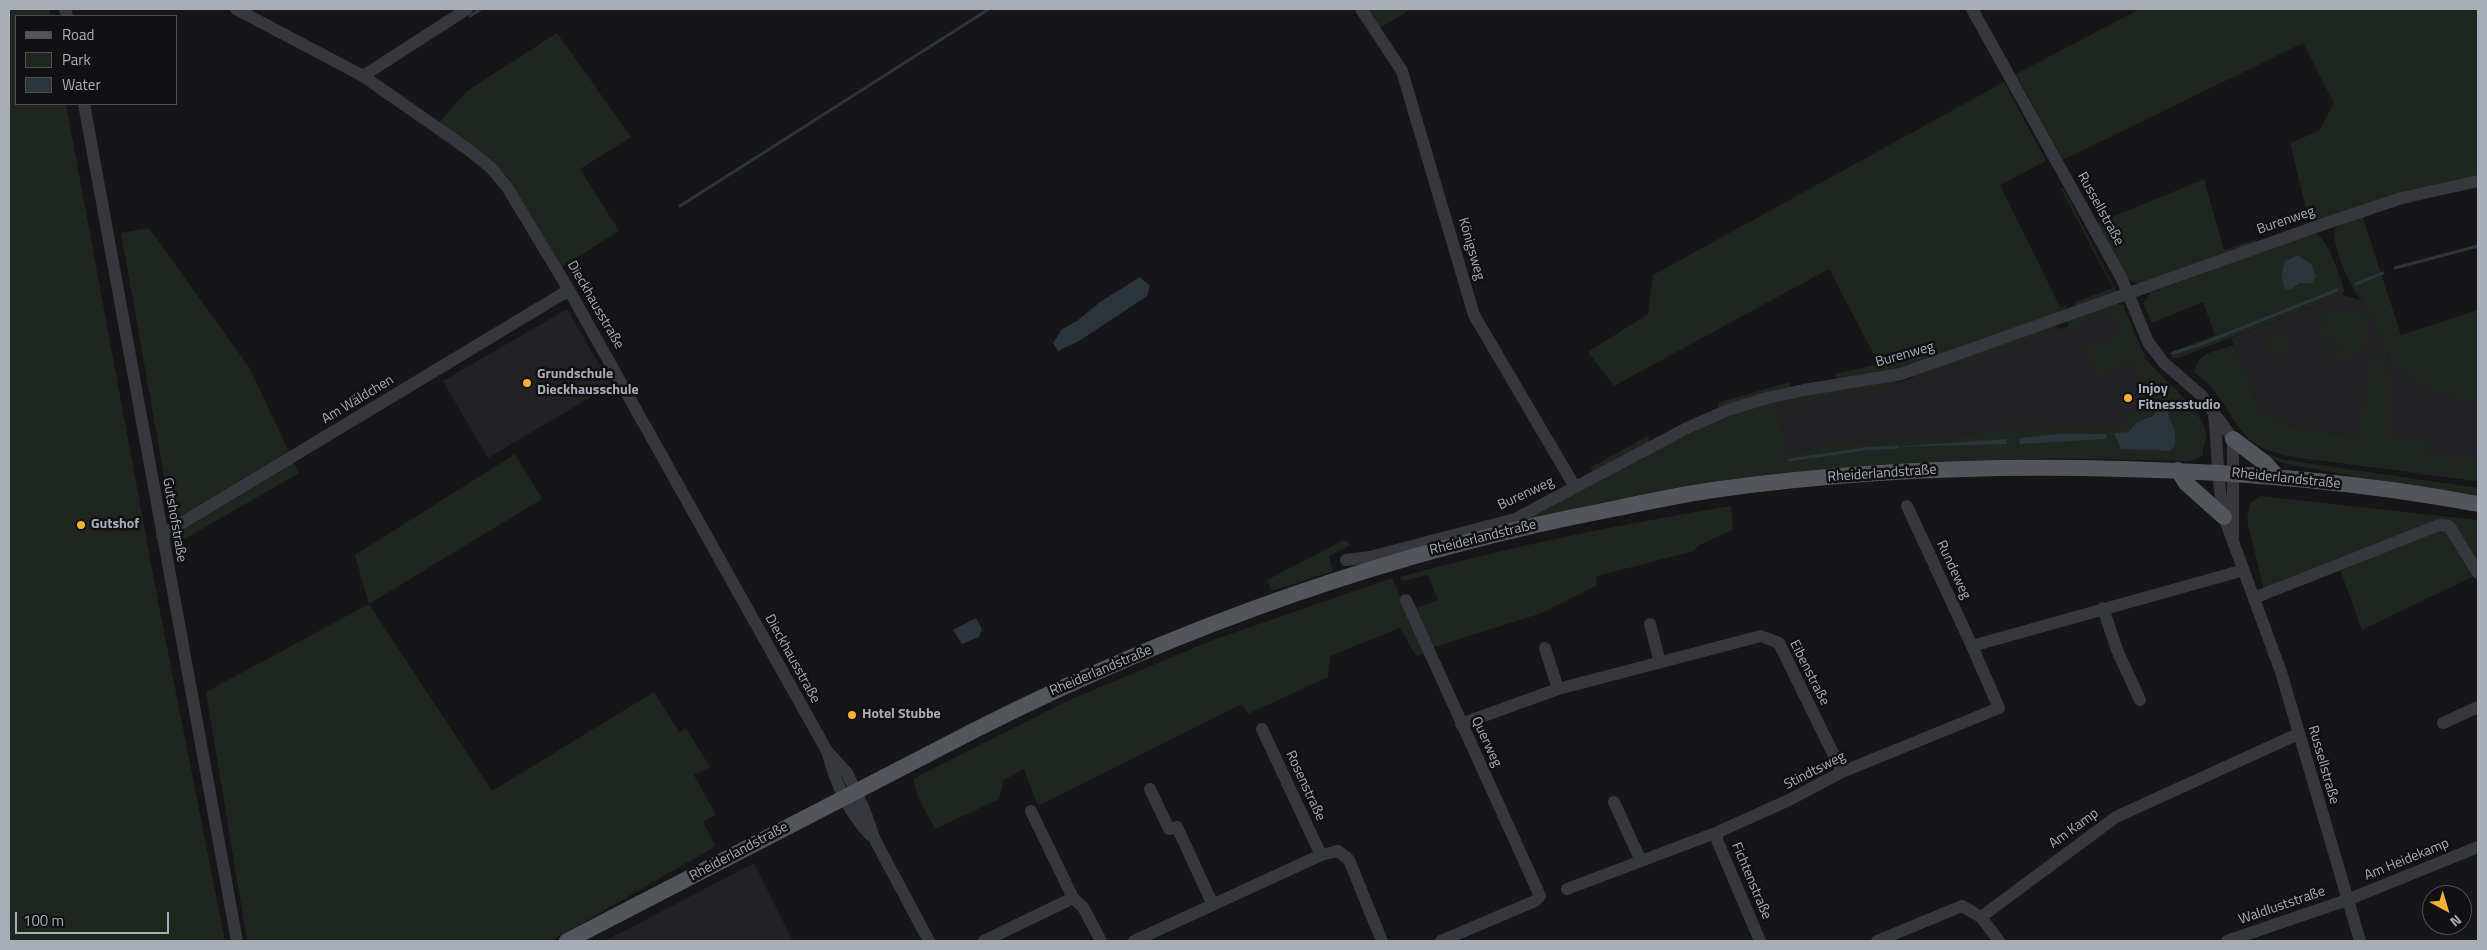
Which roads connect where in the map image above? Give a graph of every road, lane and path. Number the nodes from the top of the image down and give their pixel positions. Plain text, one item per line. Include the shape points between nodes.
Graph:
1 (236, 9) edge
2 (467, 9) edge
3 (1361, 9) edge
4 (1972, 9) edge
5 (363, 76) junction
6 (84, 105) edge
7 (2478, 182) edge
8 (569, 290) junction
9 (2127, 293) junction
10 (2213, 412) junction
11 (2233, 439) junction
12 (2178, 470) junction
13 (2226, 473) junction
14 (2277, 477) junction
15 (1575, 487) junction
16 (2478, 504) edge
17 (1907, 506) dead end
18 (2224, 517) junction
19 (162, 534) junction
20 (2233, 537) junction
21 (1346, 560) dead end
22 (2244, 570) junction
23 (2478, 573) edge
24 (2254, 598) junction
25 (1406, 600) dead end
26 (2103, 608) junction
27 (1650, 624) dead end
28 (1972, 646) junction
29 (1545, 648) dead end
30 (1660, 662) junction
31 (1558, 689) junction
32 (2140, 700) dead end
33 (1999, 704) joint
34 (2478, 707) edge
35 (2443, 723) dead end
36 (1461, 724) junction
37 (1262, 729) dead end
38 (2298, 734) junction
39 (1842, 772) junction
40 (1150, 789) dead end
41 (849, 794) junction
42 (1614, 802) dead end
43 (1031, 811) dead end
44 (1718, 832) junction
45 (2478, 847) edge
46 (1321, 855) junction
47 (1641, 861) junction
48 (1567, 889) dead end
49 (1073, 898) junction
50 (2347, 900) junction
51 (1213, 905) junction
52 (1981, 917) junction
53 (237, 941) edge
54 (567, 941) edge
55 (929, 941) edge
56 (984, 941) edge
57 (1101, 941) edge
58 (1134, 941) edge
59 (1382, 941) edge
60 (1441, 941) edge
61 (1760, 941) edge
62 (1877, 941) edge
63 (1999, 941) edge
64 (2227, 941) edge
65 (2360, 941) edge

1 - 5 street, Dieckhausstraße
2 - 5 street
3 - 15 street, Königsweg via 1402,71 1474,315
4 - 9 street, Russellstraße
5 - 8 street, Dieckhausstraße via 490,167 507,187
6 - 19 street, Gutshofstraße
7 - 9 street, Burenweg via 2402,198
8 - 19 street, Am Wäldchen
8 - 41 street, Dieckhausstraße via 827,751 847,772
9 - 10 street, Russellstraße via 2156,354 2201,394
9 - 15 street, Burenweg via 1901,374 1804,390 1728,410
10 - 11 street, Russellstraße
10 - 13 street, Russellstraße
11 - 13 street, Russellstraße
11 - 14 main road via 2266,464
12 - 13 main road, Rheiderlandstraße
12 - 18 main road via 2186,483
12 - 41 main road, Rheiderlandstraße via 2018,467 1894,472 1782,482 1710,490 1636,504 1461,543 1306,590 1186,634 1044,695
13 - 14 main road, Rheiderlandstraße
13 - 18 street, Russellstraße
13 - 20 street, Russellstraße
14 - 16 main road, Rheiderlandstraße
15 - 21 street, Burenweg via 1516,519 1370,557
17 - 28 street, Rundeweg
18 - 20 street, Russellstraße
19 - 53 street, Gutshofstraße
20 - 22 street, Russellstraße
22 - 24 street, Russellstraße
22 - 26 street
23 - 24 street via 2449,526 2439,525
24 - 38 street, Russellstraße via 2281,672
25 - 36 street, Querweg
26 - 28 street
26 - 32 street via 2117,650
27 - 30 street
28 - 33 street, Rundeweg
29 - 31 street
30 - 31 street, Eibenstraße
30 - 39 street, Eibenstraße via 1761,636 1778,643
31 - 36 street, Eibenstraße
33 - 39 street, Stindtsweg via 1999,708
34 - 35 street
36 - 60 street, Querweg via 1540,896
37 - 46 street, Rosenstraße
38 - 50 street, Russellstraße
38 - 52 street, Am Kamp via 2116,817
39 - 44 street, Stindtsweg via 1790,800
40 - 51 street via 1169,829 1177,827
41 - 54 main road, Rheiderlandstraße
41 - 55 street, Dieckhausstraße
42 - 47 street
43 - 49 street
44 - 47 street, Stindtsweg
44 - 61 street, Fichtenstraße via 1718,840
45 - 50 street, Am Heidekamp
46 - 51 street
46 - 59 street via 1338,851 1350,860
47 - 48 street, Stindtsweg
49 - 56 street
49 - 57 street via 1083,907
50 - 64 street, Waldluststraße
50 - 65 street, Russellstraße
51 - 58 street
52 - 62 street via 1962,906
52 - 63 street

